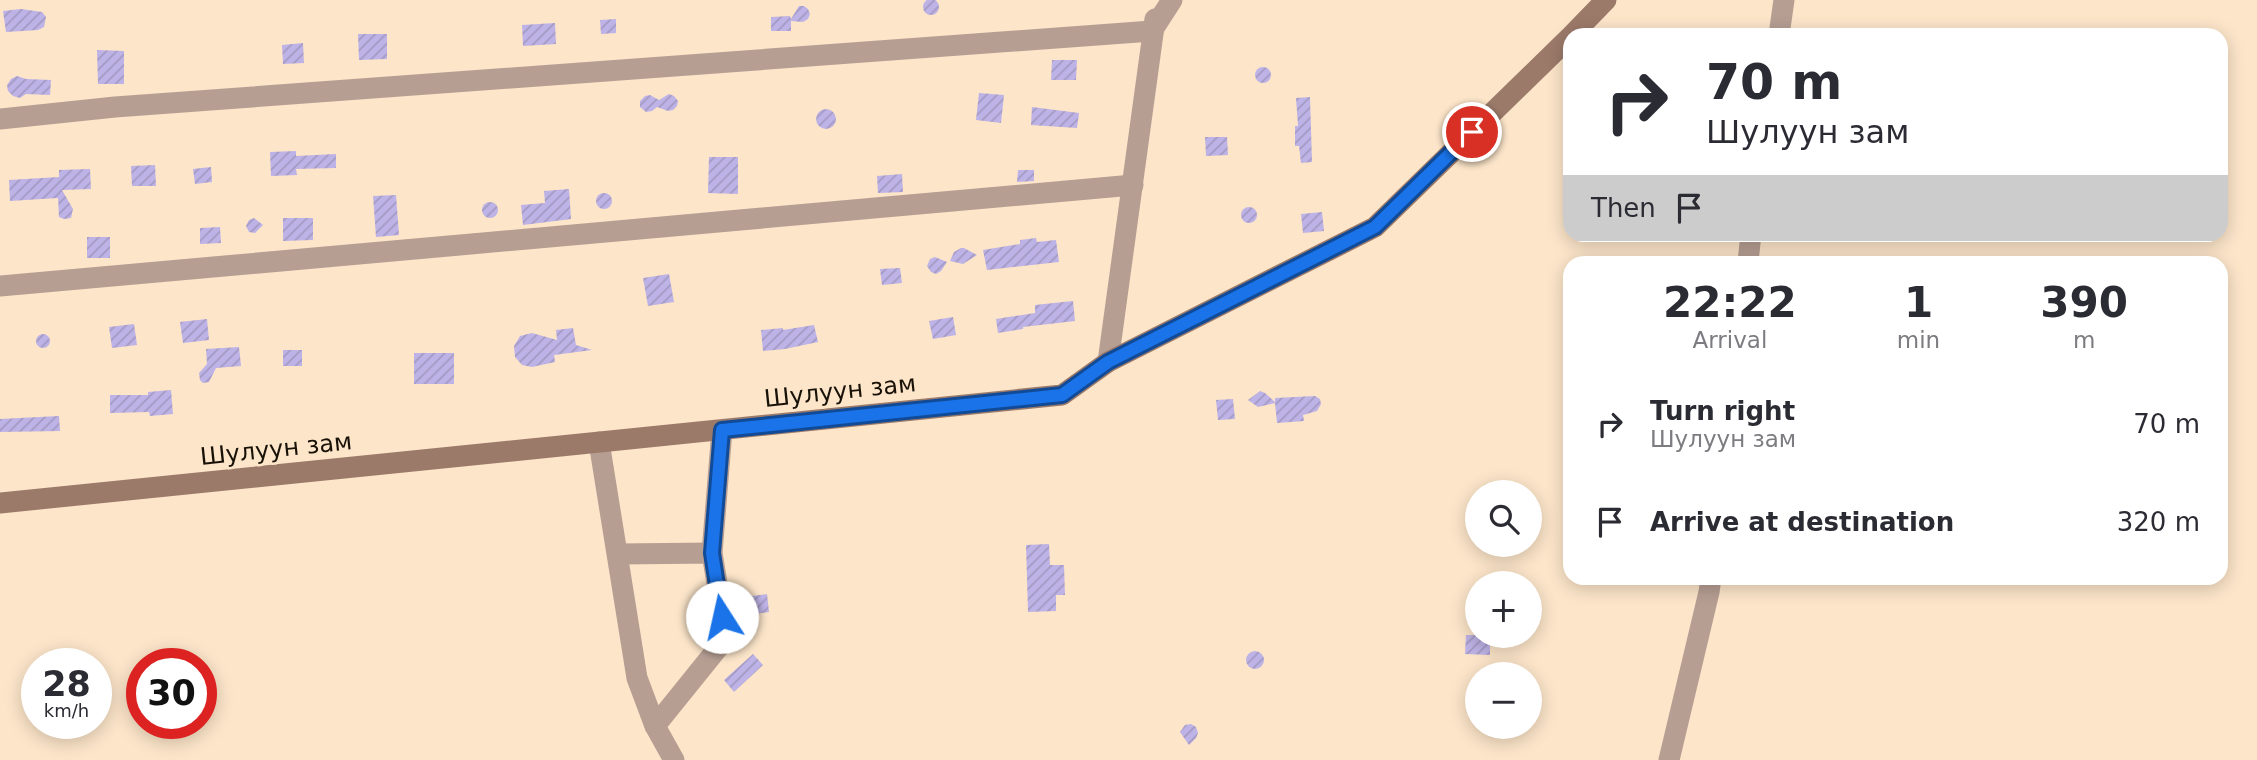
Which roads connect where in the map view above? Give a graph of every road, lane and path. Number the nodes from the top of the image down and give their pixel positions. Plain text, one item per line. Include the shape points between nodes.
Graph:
1 (1158, 0) edge
2 (1172, 0) edge
3 (1606, 0) edge
4 (1784, 0) edge
5 (1579, 28) edge
6 (1780, 28) edge
7 (1152, 31) junction
8 (1563, 44) edge
9 (0, 119) edge
10 (1133, 185) junction
11 (0, 286) edge
12 (1108, 362) junction
13 (722, 430) junction
14 (599, 442) junction
15 (0, 503) edge
16 (712, 553) junction
17 (618, 554) junction
18 (1710, 585) edge
19 (655, 726) junction
20 (674, 760) edge
21 (1669, 760) edge

1 - 7 street
2 - 7 street
3 - 5 street, Шулуун зам
4 - 6 street
7 - 9 street
7 - 10 street
8 - 12 street, Шулуун зам via 1375,227
10 - 11 street
10 - 12 street
12 - 13 street, Шулуун зам via 1062,395
13 - 14 street, Шулуун зам
13 - 16 street
14 - 15 street, Шулуун зам
14 - 17 street
16 - 17 street
16 - 19 street via 726,638
17 - 19 street via 637,678
18 - 21 street
19 - 20 street

